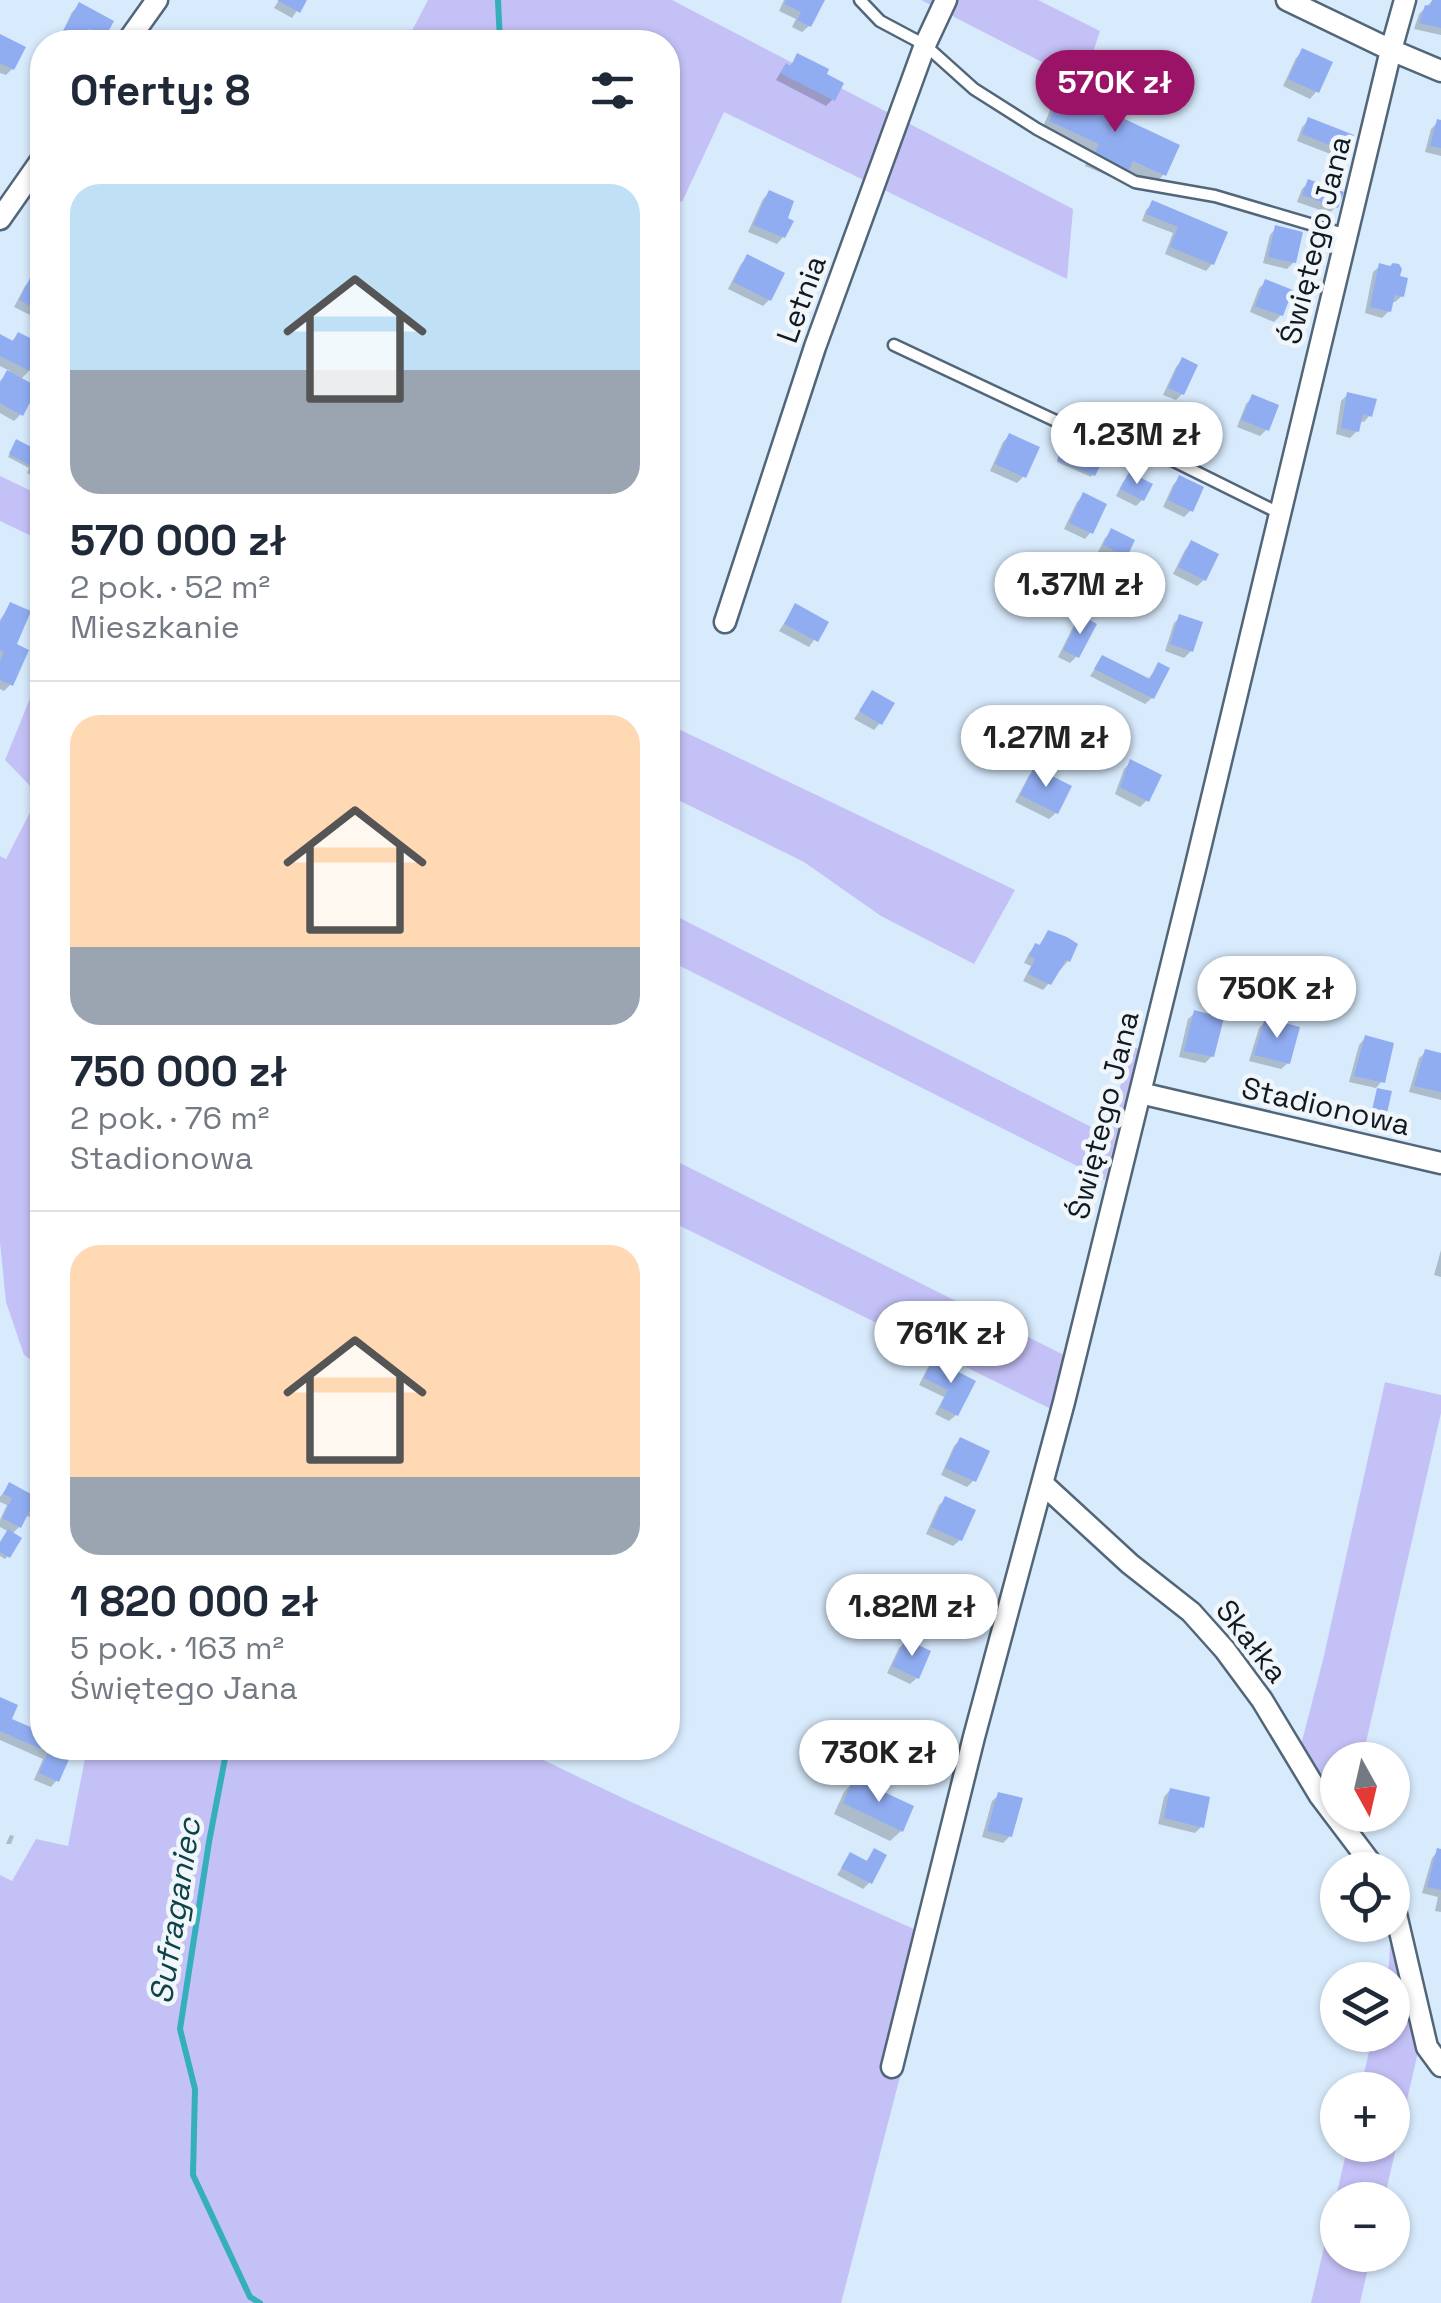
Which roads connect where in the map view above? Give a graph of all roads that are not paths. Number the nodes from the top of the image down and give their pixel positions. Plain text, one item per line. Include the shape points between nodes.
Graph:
1 (157, 0) edge
2 (860, 0) edge
3 (946, 0) edge
4 (1287, 0) edge
5 (1405, 0) edge
6 (135, 30) edge
7 (925, 45) junction
8 (1390, 50) junction
9 (1441, 71) edge
10 (30, 176) edge
11 (0, 219) edge
12 (1348, 235) junction
13 (894, 345) dead end
14 (1279, 512) junction
15 (725, 622) dead end
16 (1140, 1093) junction
17 (1441, 1163) edge
18 (1042, 1484) junction
19 (1362, 1852) edge
20 (1402, 1942) edge
21 (1441, 2066) edge
22 (892, 2067) dead end

1 - 6 street
2 - 7 lane via 880,21
3 - 7 street, Letnia
4 - 8 street
5 - 8 street, Świętego Jana
7 - 12 lane via 974,89 1135,182 1214,196
7 - 15 street, Letnia via 815,347
8 - 9 street
8 - 12 street, Świętego Jana
10 - 11 street
12 - 14 street, Świętego Jana
13 - 14 lane via 1122,452 1172,460
14 - 16 street, Świętego Jana
16 - 17 street, Stadionowa
16 - 18 street, Świętego Jana
18 - 19 street, Skałka via 1191,1612 1225,1650
18 - 22 street, Świętego Jana
20 - 21 street via 1427,2047

